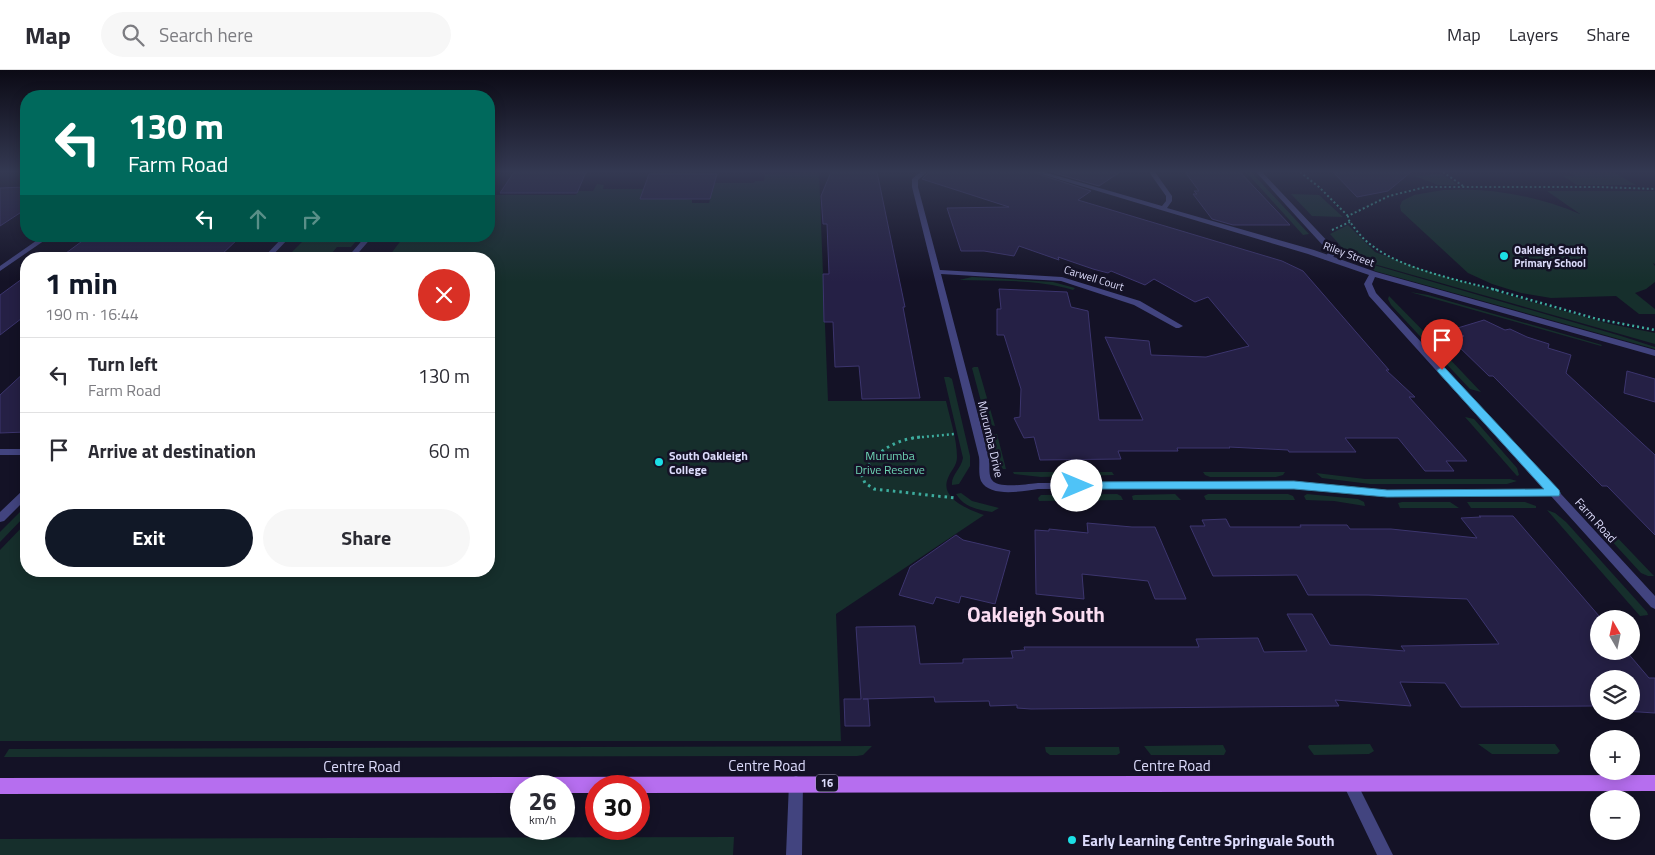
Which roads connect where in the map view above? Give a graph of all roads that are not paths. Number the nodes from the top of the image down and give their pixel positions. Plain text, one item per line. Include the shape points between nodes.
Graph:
1 (921, 209) edge
2 (1163, 209) edge
3 (1292, 209) edge
4 (39, 242) edge
5 (282, 242) edge
6 (365, 242) edge
7 (25, 252) edge
8 (272, 252) edge
9 (355, 252) edge
10 (20, 255) edge
11 (1328, 258) junction
12 (0, 269) edge
13 (937, 272) junction
14 (1373, 274) junction
15 (1179, 326) dead end
16 (1655, 353) edge
17 (0, 452) edge
18 (20, 452) edge
19 (1554, 493) junction
20 (20, 498) edge
21 (0, 518) edge
22 (1655, 604) edge
23 (796, 783) junction
24 (1655, 783) edge
25 (1350, 784) junction
26 (0, 786) edge
27 (794, 855) edge
28 (1385, 855) edge

1 - 13 street, Murumba Drive
2 - 11 street, Riley Street
3 - 11 street via 1330,250 1332,253
4 - 7 street
5 - 8 street
6 - 9 street
10 - 12 street
11 - 14 street, Riley Street
13 - 15 street, Carwell Court via 1062,279 1137,304
13 - 19 street, Murumba Drive via 984,457 986,481 995,488 1294,485 1387,494
14 - 16 street, Riley Street
14 - 19 street, Farm Road via 1368,284 1372,294
17 - 18 street
19 - 22 street, Farm Road
20 - 21 street
23 - 25 main road, Centre Road / 16
23 - 26 main road, Centre Road / 16
23 - 27 street
24 - 25 main road, Centre Road / 16
25 - 28 street

